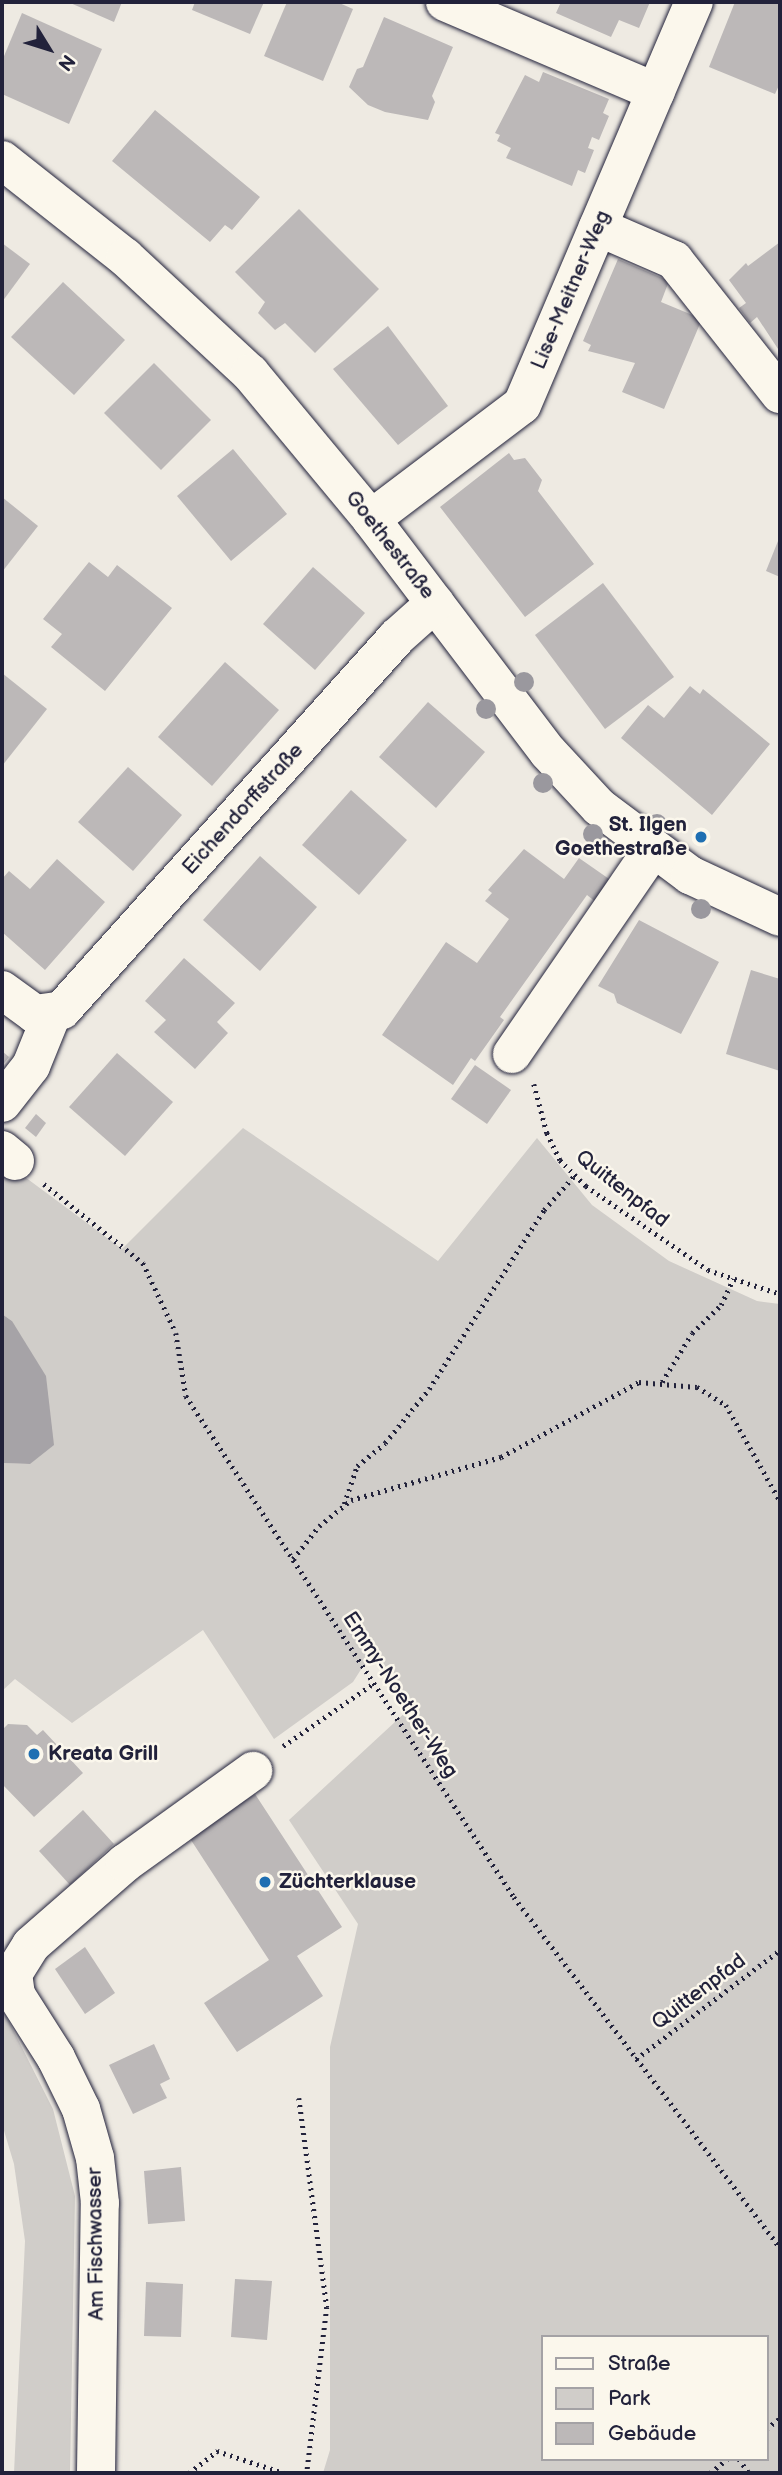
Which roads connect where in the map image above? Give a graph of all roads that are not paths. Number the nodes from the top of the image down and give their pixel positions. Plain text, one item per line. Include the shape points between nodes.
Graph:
1 (445, 2) edge
2 (694, 2) edge
3 (656, 92) junction
4 (2, 160) edge
5 (598, 227) junction
6 (780, 394) edge
7 (372, 519) junction
8 (435, 603) junction
9 (652, 850) junction
10 (780, 917) edge
11 (2, 990) edge
12 (52, 1014) junction
13 (517, 1046) road end
14 (2, 1103) edge
15 (253, 1771) road end
16 (96, 2473) edge

1 - 3 street
2 - 3 street, Lise-Meitner-Weg
3 - 5 street, Lise-Meitner-Weg
4 - 7 street, Goethestraße via 125,257 214,339 299,428
5 - 6 street via 674,260
5 - 7 street, Lise-Meitner-Weg via 522,405
7 - 8 street, Goethestraße
8 - 9 street, Goethestraße via 575,783
8 - 12 street, Eichendorffstraße via 397,637 66,1006
9 - 10 street, Goethestraße via 722,892
9 - 13 street
11 - 12 street via 30,1012
12 - 14 street, Eichendorffstraße via 31,1066
15 - 16 street, Am Fischwasser via 125,1863 32,1945 13,1974 16,1995 56,2058 81,2109 95,2158 100,2203

